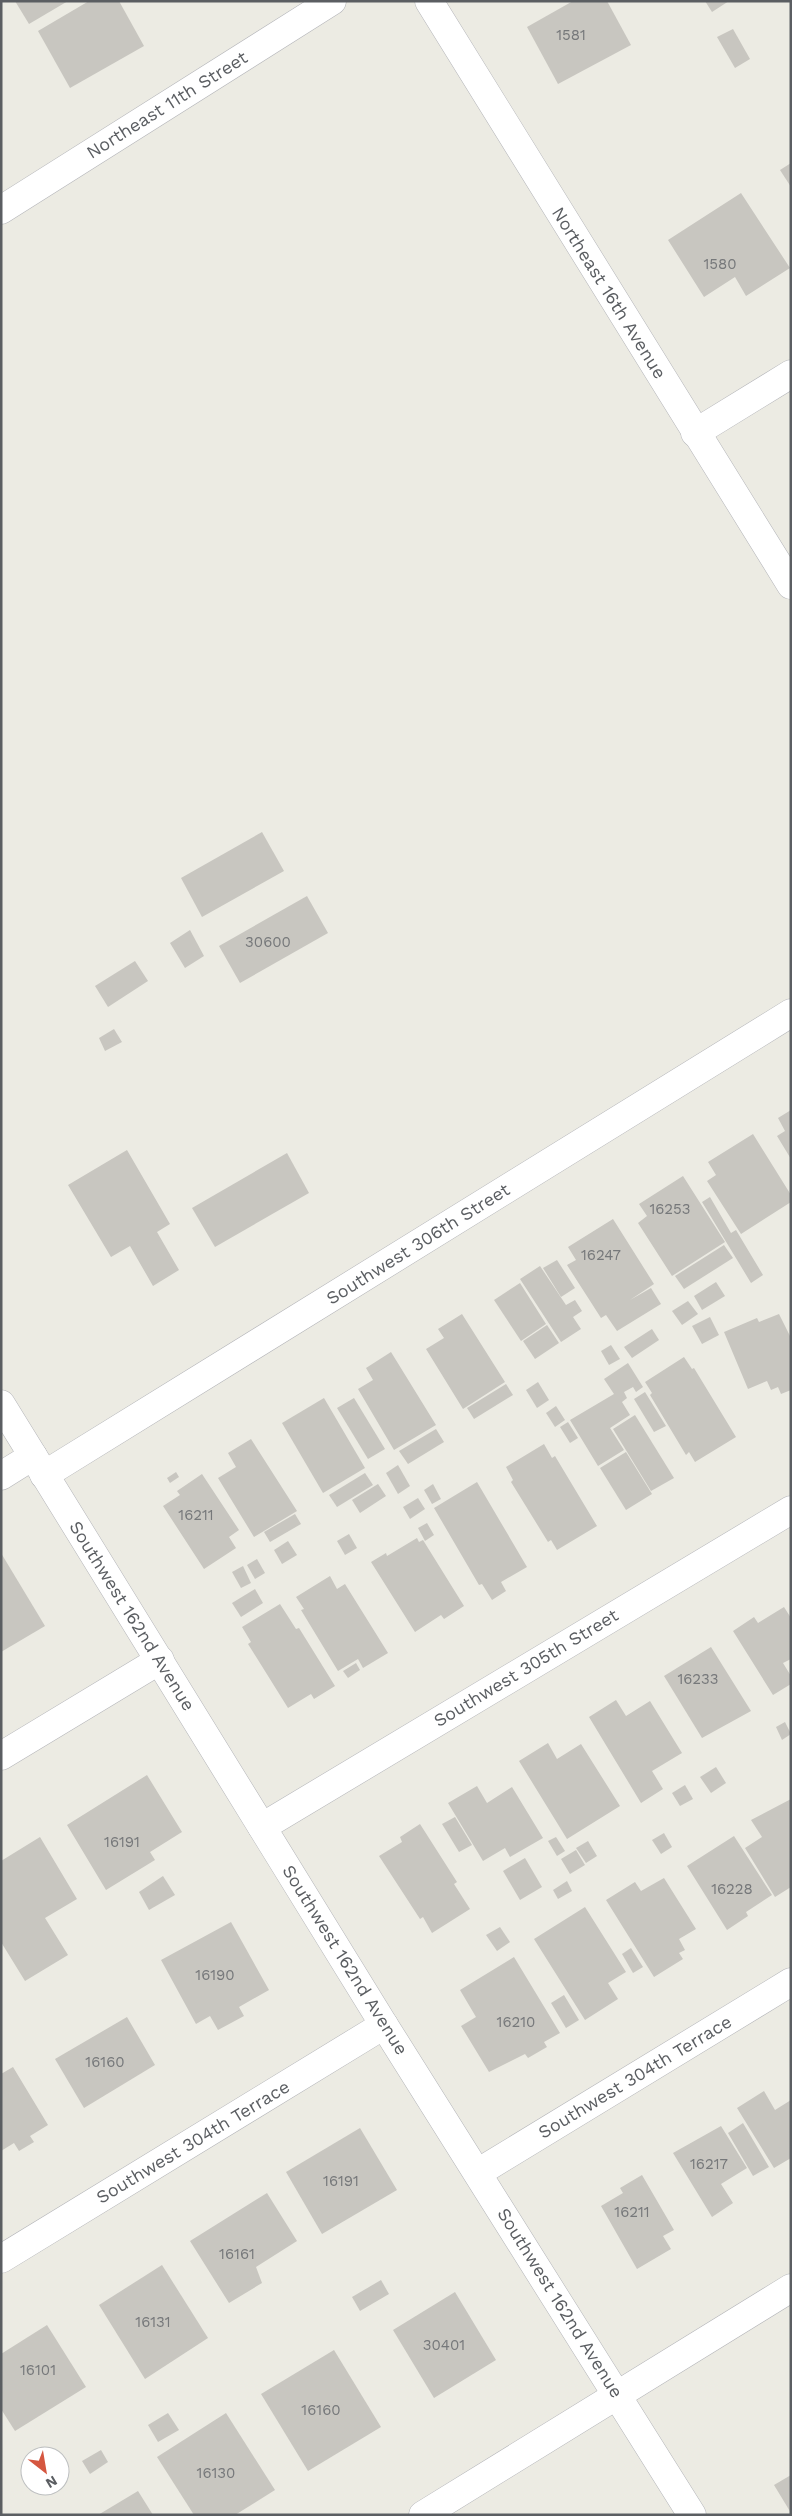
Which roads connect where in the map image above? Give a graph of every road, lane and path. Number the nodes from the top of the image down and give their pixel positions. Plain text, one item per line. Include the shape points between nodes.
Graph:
1 (332, 1) edge
2 (428, 1) edge
3 (1, 210) edge
4 (791, 374) edge
5 (695, 433) junction
6 (791, 585) edge
7 (791, 1013) edge
8 (1, 1404) edge
9 (39, 1466) junction
10 (1, 1476) edge
11 (791, 1510) edge
12 (160, 1660) junction
13 (1, 1756) edge
14 (262, 1827) junction
15 (791, 1982) edge
16 (384, 2025) junction
17 (478, 2172) junction
18 (1, 2258) edge
19 (791, 2288) edge
20 (617, 2395) junction
21 (423, 2515) edge
22 (692, 2515) edge

1 - 3 street, Northeast 11th Street
2 - 5 street, Northeast 16th Avenue
4 - 5 street
5 - 6 street, Northeast 16th Avenue
7 - 9 street, Southwest 306th Street
8 - 9 street, Southwest 162nd Avenue
9 - 10 street, Southwest 306th Street
9 - 12 street, Southwest 162nd Avenue
11 - 14 street, Southwest 305th Street
12 - 13 street
12 - 14 street, Southwest 162nd Avenue
14 - 16 street, Southwest 162nd Avenue
15 - 17 street, Southwest 304th Terrace
16 - 17 street, Southwest 162nd Avenue
16 - 18 street, Southwest 304th Terrace
17 - 20 street, Southwest 162nd Avenue
19 - 20 street
20 - 21 street
20 - 22 street, Southwest 162nd Avenue

